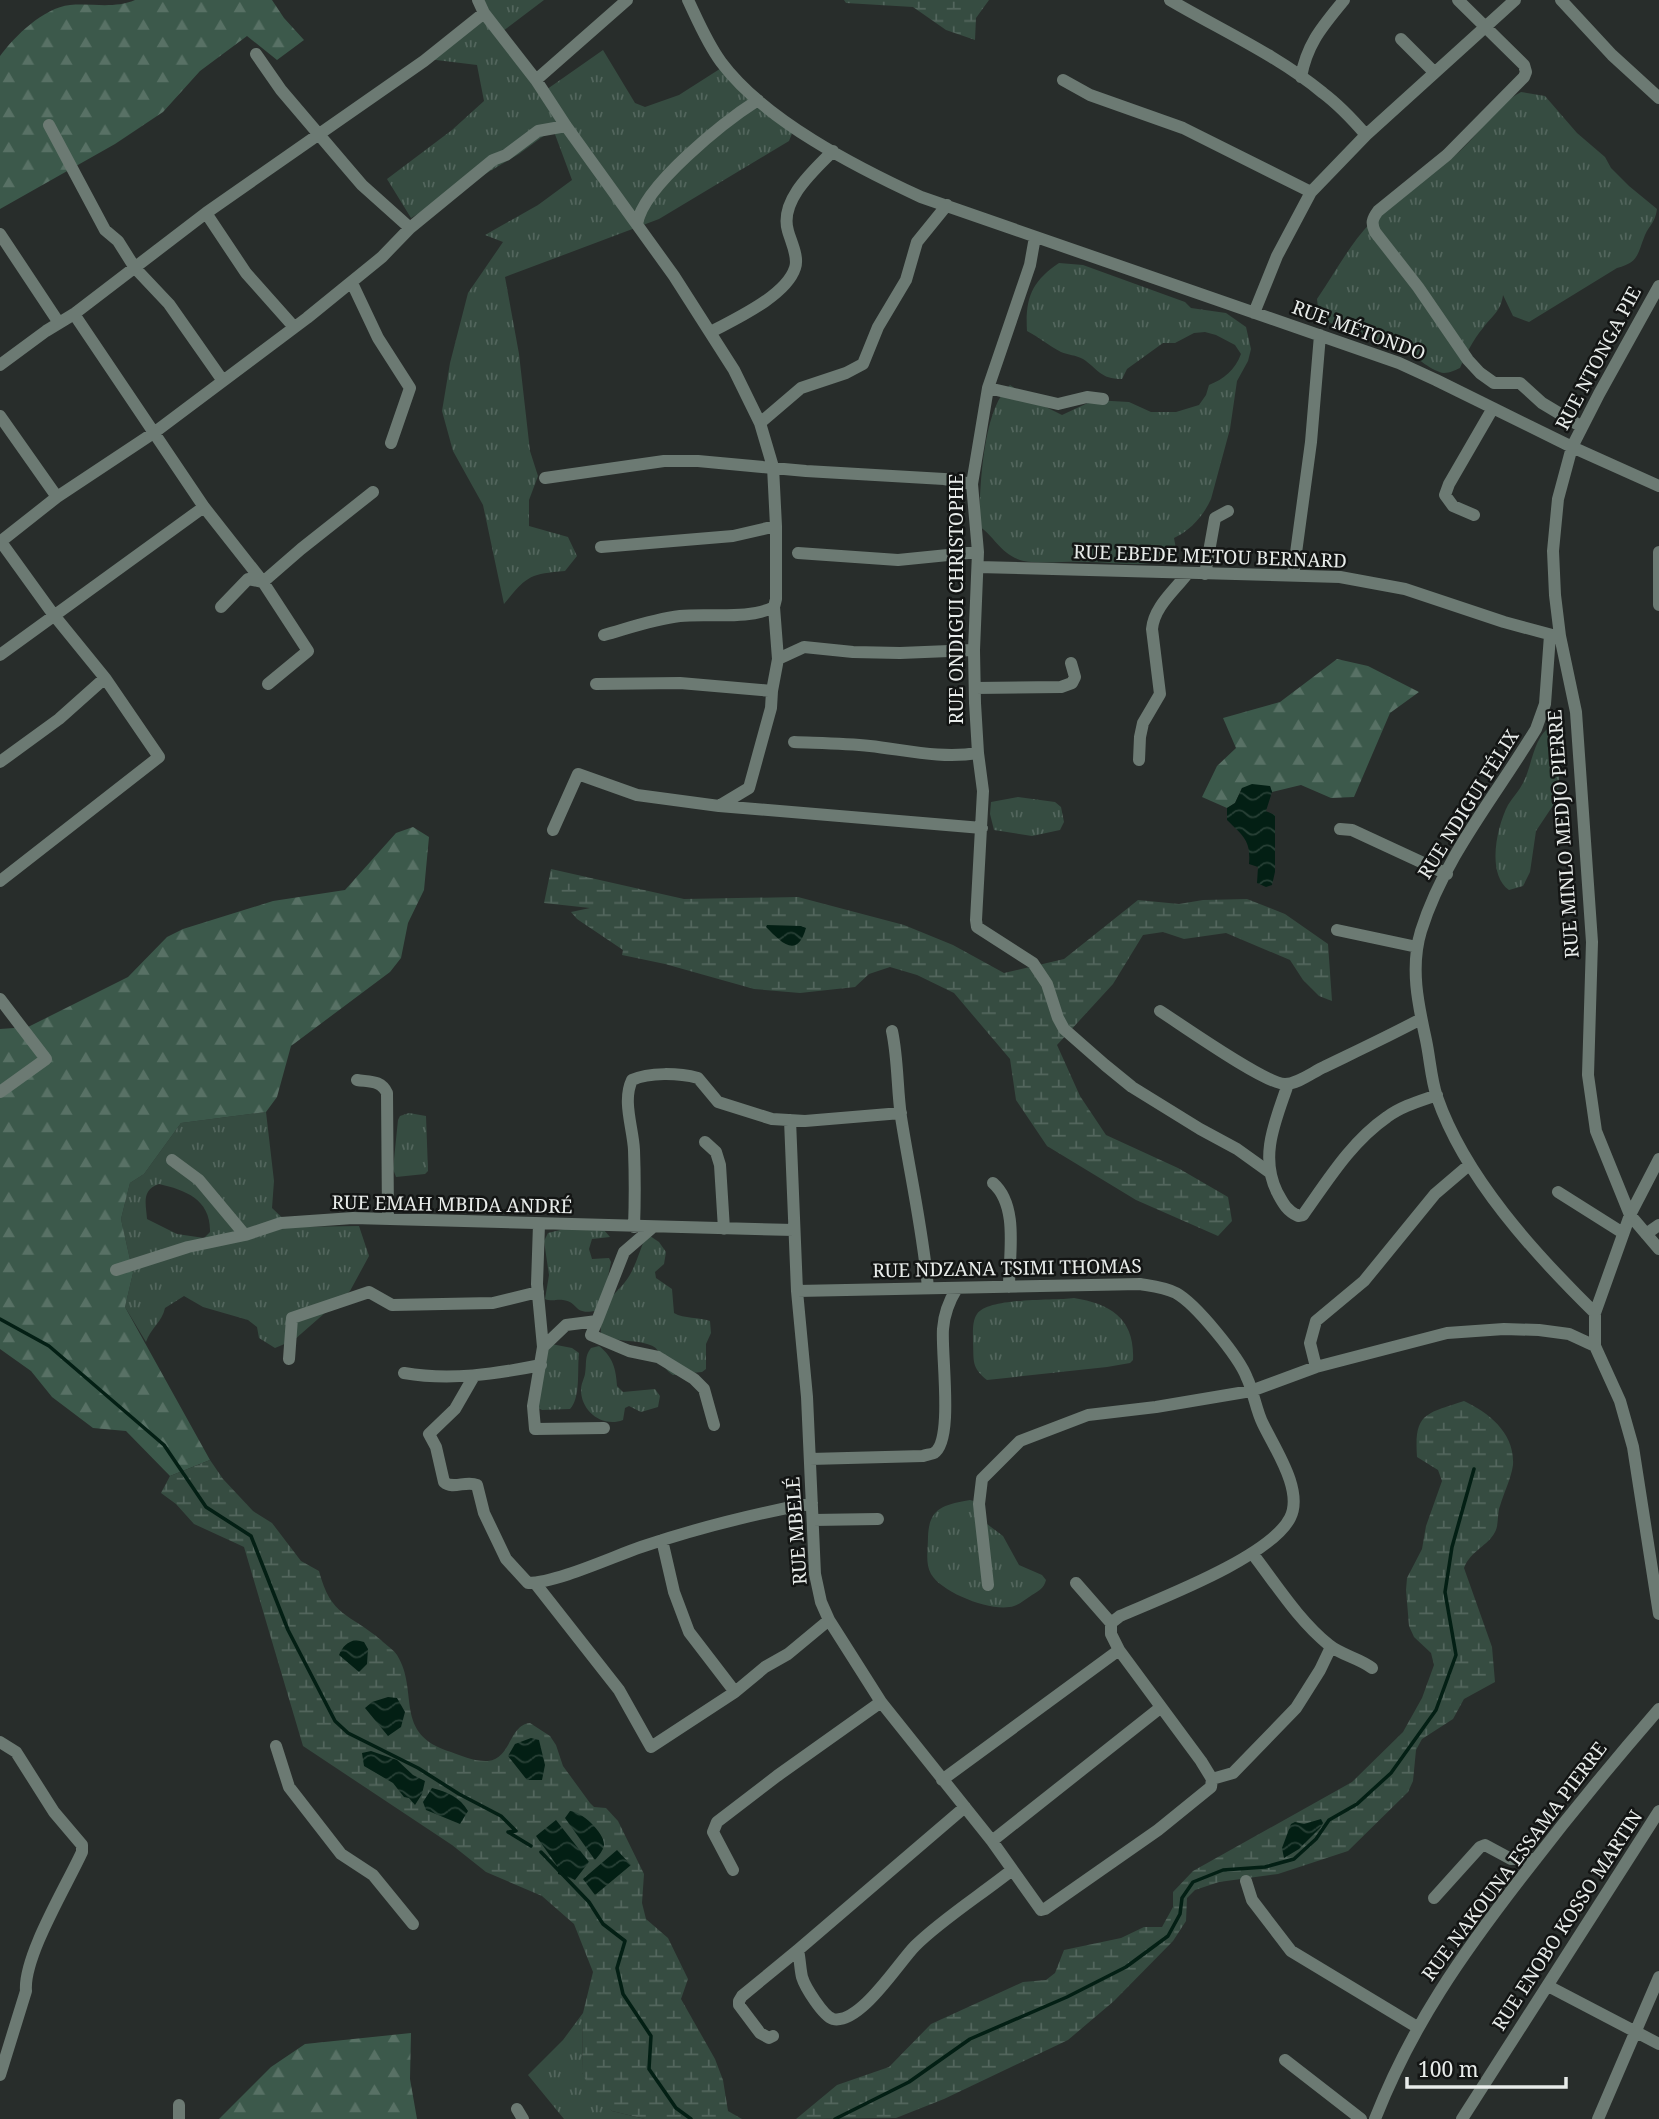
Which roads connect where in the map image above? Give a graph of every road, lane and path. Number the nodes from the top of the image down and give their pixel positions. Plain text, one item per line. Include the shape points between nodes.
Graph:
1 (478, 0) edge
2 (627, 0) edge
3 (688, 0) edge
4 (1170, 0) edge
5 (1344, 0) edge
6 (1458, 0) edge
7 (1515, 0) edge
8 (1561, 0) edge
9 (484, 13) junction
10 (1485, 27) junction
11 (1401, 39) dead end
12 (256, 54) dead end
13 (1434, 72) junction
14 (1301, 77) junction
15 (536, 80) junction
16 (1063, 80) dead end
17 (1659, 98) edge
18 (758, 100) junction
19 (49, 125) dead end
20 (566, 126) junction
21 (320, 133) junction
22 (1366, 135) junction
23 (834, 151) junction
24 (1311, 192) junction
25 (947, 205) junction
26 (206, 213) junction
27 (637, 224) junction
28 (410, 228) junction
29 (0, 234) edge
30 (1035, 237) junction
31 (135, 268) junction
32 (352, 283) junction
33 (1659, 286) edge
34 (1254, 313) junction
35 (74, 314) junction
36 (59, 323) junction
37 (294, 327) junction
38 (711, 332) junction
39 (1320, 335) junction
40 (0, 365) edge
41 (223, 381) junction
42 (988, 388) junction
43 (1103, 399) dead end
44 (1493, 408) junction
45 (0, 416) edge
46 (760, 424) junction
47 (1582, 427) junction
48 (155, 432) junction
49 (391, 443) dead end
50 (1572, 447) junction
51 (773, 467) junction
52 (545, 478) dead end
53 (972, 484) junction
54 (1659, 486) edge
55 (373, 492) dead end
56 (57, 497) junction
57 (204, 507) junction
58 (1228, 511) dead end
59 (1474, 515) dead end
60 (776, 526) junction
61 (0, 542) edge
62 (601, 547) dead end
63 (978, 552) junction
64 (1659, 552) edge
65 (798, 553) dead end
66 (978, 567) junction
67 (1205, 574) junction
68 (1187, 575) junction
69 (1293, 575) junction
70 (263, 582) junction
71 (1659, 605) edge
72 (221, 607) dead end
73 (774, 607) junction
74 (53, 614) junction
75 (604, 635) dead end
76 (1555, 636) junction
77 (974, 650) junction
78 (0, 655) edge
79 (778, 659) junction
80 (1071, 663) dead end
81 (106, 678) junction
82 (268, 684) dead end
83 (596, 684) dead end
84 (975, 688) junction
85 (772, 691) junction
86 (794, 742) dead end
87 (978, 753) junction
88 (1139, 760) dead end
89 (0, 762) edge
90 (719, 806) junction
91 (982, 828) junction
92 (553, 830) dead end
93 (1340, 830) dead end
94 (1447, 874) junction
95 (0, 881) edge
96 (1337, 930) dead end
97 (1417, 947) junction
98 (0, 999) edge
99 (1160, 1011) dead end
100 (1420, 1019) junction
101 (892, 1031) dead end
102 (357, 1080) dead end
103 (1289, 1084) junction
104 (0, 1092) edge
105 (1437, 1095) junction
106 (901, 1113) junction
107 (790, 1120) junction
108 (705, 1142) dead end
109 (1659, 1158) edge
110 (172, 1160) dead end
111 (1469, 1165) junction
112 (1269, 1172) junction
113 (993, 1183) dead end
114 (1558, 1192) dead end
115 (1630, 1215) junction
116 (388, 1218) junction
117 (539, 1224) junction
118 (1659, 1225) edge
119 (634, 1227) junction
120 (653, 1227) junction
121 (724, 1228) junction
122 (794, 1230) junction
123 (1623, 1233) junction
124 (1646, 1234) junction
125 (245, 1235) junction
126 (1659, 1249) edge
127 (116, 1270) dead end
128 (1009, 1287) junction
129 (928, 1288) junction
130 (957, 1288) junction
131 (797, 1291) junction
132 (538, 1292) junction
133 (1595, 1313) junction
134 (597, 1321) junction
135 (1595, 1346) junction
136 (543, 1347) junction
137 (289, 1359) dead end
138 (541, 1365) junction
139 (1316, 1367) junction
140 (404, 1374) dead end
141 (474, 1376) junction
142 (1251, 1391) junction
143 (714, 1425) dead end
144 (604, 1428) dead end
145 (810, 1459) junction
146 (812, 1503) junction
147 (878, 1519) dead end
148 (813, 1520) junction
149 (662, 1540) junction
150 (1252, 1553) junction
151 (536, 1583) junction
152 (1076, 1583) dead end
153 (988, 1585) dead end
154 (1659, 1614) edge
155 (828, 1620) junction
156 (1111, 1623) junction
157 (1332, 1647) junction
158 (1119, 1650) junction
159 (1372, 1668) dead end
160 (735, 1692) junction
161 (881, 1702) junction
162 (1160, 1708) junction
163 (1659, 1709) edge
164 (0, 1742) edge
165 (276, 1746) dead end
166 (1212, 1779) junction
167 (942, 1780) junction
168 (965, 1807) junction
169 (1659, 1811) edge
170 (992, 1841) junction
171 (1535, 1859) junction
172 (733, 1870) dead end
173 (1012, 1870) junction
174 (1246, 1881) dead end
175 (1434, 1898) dead end
176 (413, 1924) dead end
177 (799, 1950) junction
178 (1659, 1977) edge
179 (1548, 1986) junction
180 (1417, 2027) junction
181 (1634, 2031) junction
182 (773, 2036) dead end
183 (1659, 2043) edge
184 (1284, 2060) dead end
185 (0, 2075) edge
186 (179, 2105) dead end
187 (179, 2119) edge
188 (1361, 2119) edge
189 (1375, 2119) edge
190 (1462, 2119) edge
191 (1598, 2119) edge

1 - 9 street
2 - 15 street
3 - 18 street, RUE MÉTONDO via 720,61
4 - 14 street
5 - 14 street via 1313,39
6 - 10 street
7 - 10 street
8 - 17 street
9 - 15 street
9 - 21 street
10 - 13 street
10 - 47 street via 1524,65 1524,77 1447,155 1378,211 1372,225 1480,373 1494,383 1520,383 1542,404
11 - 13 street
12 - 21 street
13 - 22 street
14 - 22 street
15 - 20 street
16 - 24 street via 1090,95 1182,128
18 - 23 street, RUE MÉTONDO
18 - 27 street via 684,160 651,194
19 - 31 street via 105,230
20 - 27 street
20 - 28 street via 538,131 493,160
21 - 26 street
21 - 28 street via 362,185
22 - 24 street
23 - 25 street, RUE MÉTONDO via 881,178
23 - 38 street via 798,191 787,212 795,270 750,313
24 - 34 street
25 - 30 street, RUE MÉTONDO
25 - 46 street via 917,242 906,281 884,315 863,364 801,388
26 - 31 street
26 - 37 street via 246,273
27 - 38 street
28 - 32 street
29 - 36 street
30 - 34 street, RUE MÉTONDO
30 - 42 street, RUE ONDIGUI CHRISTOPHE via 1030,265
31 - 35 street
31 - 41 street via 169,304
32 - 37 street
32 - 49 street via 378,338 410,388
33 - 47 street, RUE NTONGA PIE
34 - 39 street, RUE MÉTONDO
35 - 36 street
35 - 48 street
36 - 40 street
37 - 41 street
38 - 46 street
39 - 44 street, RUE MÉTONDO via 1398,363
39 - 69 street
41 - 48 street
42 - 43 street via 1059,404 1087,397
42 - 53 street, RUE ONDIGUI CHRISTOPHE
44 - 50 street, RUE MÉTONDO
44 - 59 street via 1445,495 1453,506
45 - 56 street
46 - 51 street
47 - 50 street, RUE NTONGA PIE
48 - 56 street
48 - 57 street
50 - 54 street, RUE MÉTONDO
50 - 76 street, RUE MINLO MEDJO PIERRE via 1554,525
51 - 52 street via 664,461
51 - 53 street
51 - 60 street
53 - 63 street, RUE ONDIGUI CHRISTOPHE
55 - 70 street
56 - 61 street
57 - 70 street
57 - 74 street
58 - 67 street via 1215,518
60 - 62 street via 733,536
60 - 73 street
61 - 74 street
63 - 65 street via 898,560
63 - 66 street, RUE ONDIGUI CHRISTOPHE
64 - 71 street
66 - 68 street, RUE EBEDE METOU BERNARD
66 - 77 street, RUE ONDIGUI CHRISTOPHE
67 - 68 street, RUE EBEDE METOU BERNARD
67 - 69 street, RUE EBEDE METOU BERNARD
68 - 88 street via 1153,620 1161,686 1143,723
69 - 76 street, RUE EBEDE METOU BERNARD via 1405,589
70 - 72 street via 248,579
70 - 82 street via 308,651
73 - 75 street via 677,617
73 - 79 street
74 - 78 street
74 - 81 street
76 - 94 street, RUE NDIGUI FÉLIX via 1545,704 1536,729
76 - 115 street, RUE MINLO MEDJO PIERRE via 1576,712 1591,929 1588,1075 1596,1130
77 - 79 street via 901,653 804,647
77 - 84 street, RUE ONDIGUI CHRISTOPHE
79 - 85 street
80 - 84 street via 1075,677 1061,687
81 - 89 street
81 - 95 street via 159,757
83 - 85 street via 680,683
84 - 87 street, RUE ONDIGUI CHRISTOPHE
85 - 90 street via 748,788
86 - 87 street via 868,745 935,755
87 - 91 street, RUE ONDIGUI CHRISTOPHE
90 - 91 street
90 - 92 street via 637,795 578,774
91 - 112 street, RUE ONDIGUI CHRISTOPHE via 977,927 1032,963 1047,984 1064,1029 1105,1065 1132,1087
93 - 94 street via 1352,830
94 - 97 street, RUE NDIGUI FÉLIX via 1436,891
96 - 97 street
97 - 100 street, RUE NDIGUI FÉLIX
98 - 104 street via 46,1059
99 - 103 street via 1273,1082
100 - 103 street
100 - 105 street, RUE NDIGUI FÉLIX
101 - 106 street
102 - 116 street via 378,1082 387,1093
103 - 112 street via 1270,1136
105 - 111 street, RUE NDIGUI FÉLIX
105 - 112 street via 1388,1116 1369,1133 1303,1215 1285,1208
106 - 107 street
106 - 129 street
107 - 119 street via 721,1103 698,1078 652,1074 632,1080
107 - 122 street, RUE MBELÉ
108 - 121 street via 716,1152 720,1165
109 - 115 street
110 - 125 street via 199,1180
111 - 133 street, RUE NDIGUI FÉLIX via 1518,1229
111 - 139 street via 1435,1194 1364,1282 1316,1321 1310,1343
113 - 128 street via 1010,1212
114 - 123 street
115 - 123 street
115 - 124 street, RUE MINLO MEDJO PIERRE
116 - 117 street, RUE EMAH MBIDA ANDRÉ
116 - 125 street, RUE EMAH MBIDA ANDRÉ via 281,1223
117 - 119 street, RUE EMAH MBIDA ANDRÉ
117 - 132 street
118 - 124 street
119 - 120 street, RUE EMAH MBIDA ANDRÉ
120 - 121 street, RUE EMAH MBIDA ANDRÉ
120 - 134 street via 624,1252
121 - 122 street, RUE EMAH MBIDA ANDRÉ
122 - 131 street, RUE MBELÉ
123 - 133 street
124 - 126 street, RUE MINLO MEDJO PIERRE
125 - 127 street, RUE EMAH MBIDA ANDRÉ
128 - 130 street, RUE NDZANA TSIMI THOMAS
128 - 142 street, RUE NDZANA TSIMI THOMAS via 1140,1284 1178,1294 1234,1354
129 - 130 street, RUE NDZANA TSIMI THOMAS
129 - 131 street, RUE NDZANA TSIMI THOMAS
130 - 145 street via 943,1329 947,1417 940,1447 923,1456
131 - 145 street, RUE MBELÉ
132 - 136 street
132 - 137 street via 493,1303 392,1305 369,1292 292,1318
133 - 135 street
134 - 136 street via 566,1325
134 - 143 street via 591,1335 658,1357 700,1383
135 - 139 street via 1569,1334 1539,1330 1458,1332
135 - 154 street via 1620,1401 1633,1447
136 - 138 street
138 - 141 street
138 - 144 street via 533,1406 535,1429
139 - 142 street
140 - 141 street
141 - 151 street via 455,1409 429,1434 444,1482 477,1485 484,1513 506,1559 528,1583
142 - 150 street, RUE NDZANA TSIMI THOMAS via 1294,1489 1290,1519
142 - 153 street via 1088,1415 1020,1441 982,1479 979,1504
145 - 146 street, RUE MBELÉ
146 - 148 street, RUE MBELÉ
146 - 149 street
147 - 148 street
148 - 155 street, RUE MBELÉ via 818,1589
149 - 151 street
149 - 160 street via 689,1632
150 - 156 street, RUE NDZANA TSIMI THOMAS
150 - 157 street via 1294,1609
151 - 160 street via 619,1690 651,1747
152 - 156 street
155 - 160 street
155 - 161 street, RUE MBELÉ
156 - 158 street
157 - 159 street
157 - 166 street via 1296,1708 1233,1773
158 - 162 street
158 - 167 street
161 - 167 street, RUE MBELÉ
161 - 172 street via 717,1822 713,1832
162 - 166 street
162 - 170 street
163 - 171 street, RUE NAKOUNA ESSAMA PIERRE
164 - 185 street via 16,1752 54,1812 82,1845 32,1959
165 - 176 street via 289,1787 341,1854 373,1875
166 - 173 street, RUE MBELÉ via 1206,1793 1045,1909 1041,1910
167 - 168 street, RUE MBELÉ
168 - 170 street, RUE MBELÉ
168 - 177 street
169 - 179 street, RUE ENOBO KOSSO MARTIN
170 - 173 street, RUE MBELÉ
171 - 175 street via 1511,1859 1485,1845
171 - 180 street, RUE NAKOUNA ESSAMA PIERRE via 1475,1938
173 - 177 street via 916,1945 884,1985 845,2018 824,2014 802,1976
174 - 180 street via 1252,1900 1291,1951
177 - 182 street via 739,2001 760,2033
178 - 181 street
179 - 181 street
179 - 190 street, RUE ENOBO KOSSO MARTIN
180 - 189 street, RUE NAKOUNA ESSAMA PIERRE
181 - 183 street
181 - 191 street
184 - 188 street
186 - 187 street

